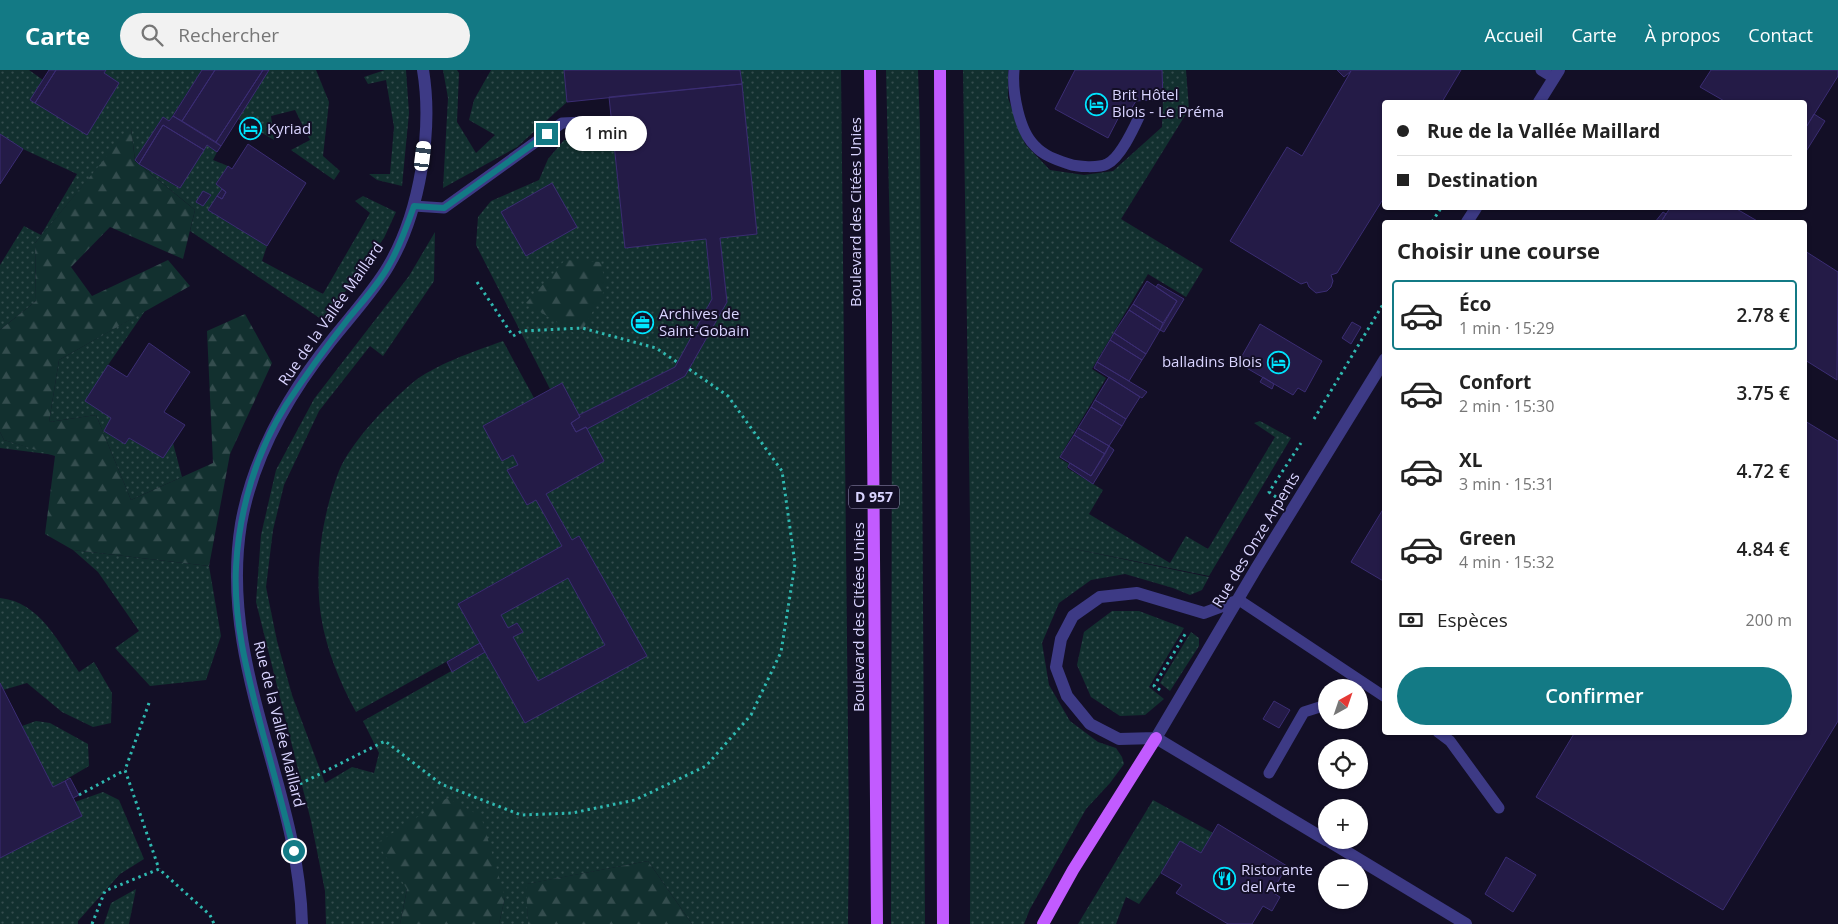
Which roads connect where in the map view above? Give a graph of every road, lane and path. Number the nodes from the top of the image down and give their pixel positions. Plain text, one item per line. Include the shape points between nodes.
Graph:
1 (423, 70) edge
2 (870, 70) edge
3 (940, 70) edge
4 (1014, 70) edge
5 (1541, 70) edge
6 (1556, 74) edge
7 (1540, 100) edge
8 (1140, 117) dead end
9 (584, 122) dead end
10 (414, 206) junction
11 (477, 282) dead end
12 (1382, 306) edge
13 (677, 362) dead end
14 (1382, 364) edge
15 (689, 369) dead end
16 (1314, 419) dead end
17 (1301, 443) dead end
18 (1277, 498) dead end
19 (1238, 600) junction
20 (1187, 631) dead end
21 (1372, 689) junction
22 (1161, 691) dead end
23 (1368, 691) edge
24 (1382, 695) edge
25 (149, 703) dead end
26 (1318, 708) edge
27 (1442, 735) edge
28 (1156, 738) junction
29 (125, 770) junction
30 (1269, 773) dead end
31 (297, 785) dead end
32 (79, 795) dead end
33 (1499, 808) dead end
34 (1318, 835) edge
35 (1341, 849) edge
36 (159, 869) junction
37 (92, 924) edge
38 (214, 924) edge
39 (302, 924) edge
40 (877, 924) edge
41 (943, 924) edge
42 (1044, 924) edge
43 (1466, 924) edge

1 - 10 street, Rue de la Vallée Maillard via 427,124
2 - 40 main road, Boulevard des Citées Unies / D 957
3 - 41 main road
4 - 8 lane via 1016,101 1024,127 1034,146 1050,157 1077,167 1107,164 1122,150
5 - 6 lane
6 - 7 street
9 - 10 lane via 562,123 444,208
10 - 39 street, Rue de la Vallée Maillard via 405,234 388,267 285,407 264,447 250,484 241,524 236,567 244,657 294,851
11 - 13 path via 513,336 522,331 582,328 656,348
12 - 16 path
14 - 19 street, Rue des Onze Arpents
15 - 31 path via 728,396 782,471 795,564 781,652 752,715 706,766 635,800 572,813 521,816 441,784 384,742
17 - 18 path via 1269,492
19 - 21 lane
19 - 28 street, Rue des Onze Arpents
19 - 28 street via 1204,613 1137,593 1100,597 1073,616 1061,639 1056,667 1066,696 1090,724 1119,739
20 - 22 path via 1154,686
21 - 23 lane
21 - 24 lane
25 - 29 path
26 - 30 lane via 1304,712
27 - 33 lane via 1450,741
28 - 34 street
28 - 42 main road via 1083,854
29 - 32 path
29 - 36 path
35 - 43 street
36 - 37 path via 105,891
36 - 38 path via 210,915

